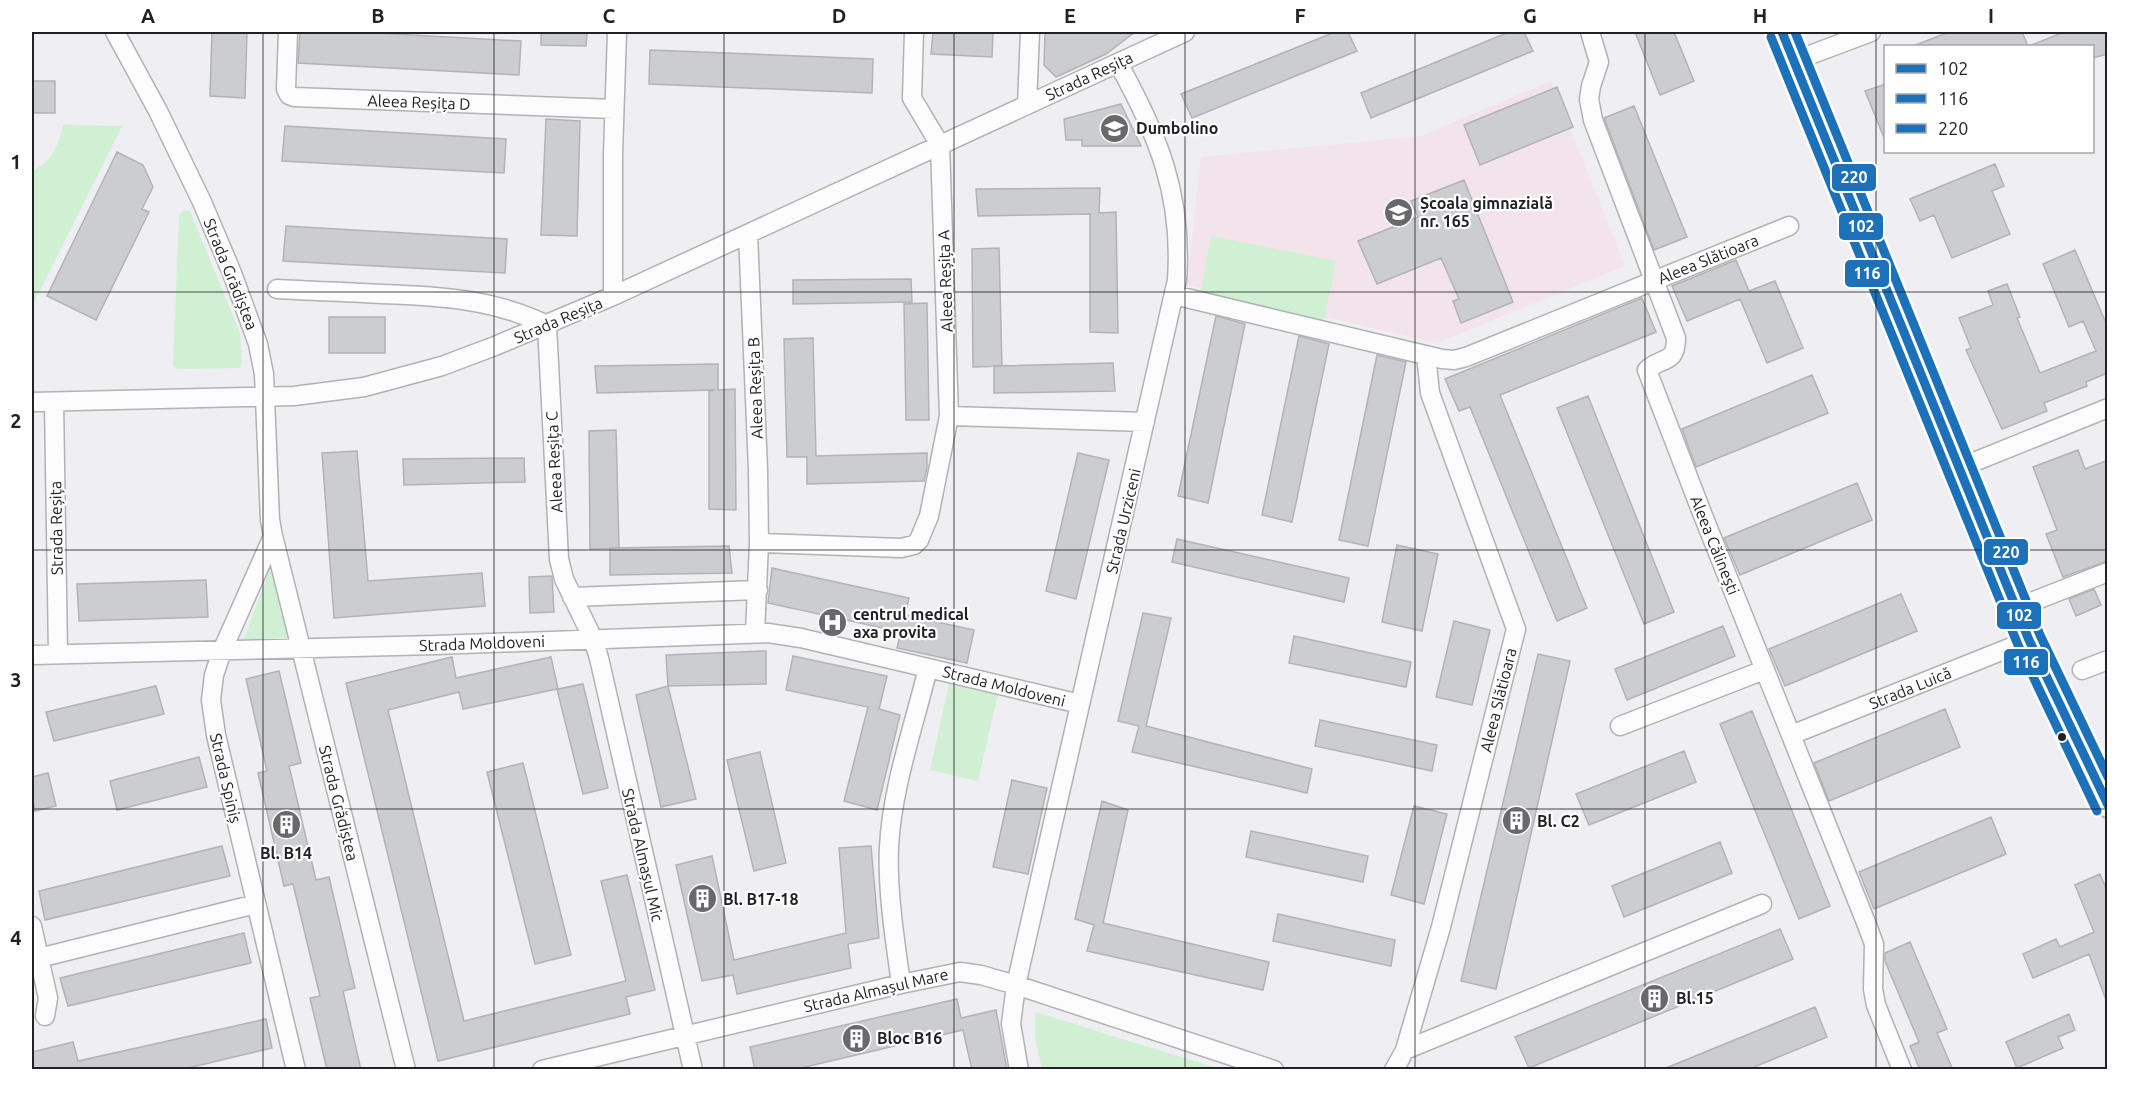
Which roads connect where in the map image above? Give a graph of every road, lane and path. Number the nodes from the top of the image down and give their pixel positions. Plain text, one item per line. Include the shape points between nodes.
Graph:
1 (115, 32) edge
2 (288, 32) edge
3 (617, 32) edge
4 (914, 32) edge
5 (1030, 32) edge
6 (1590, 32) edge
7 (1782, 32) edge
8 (1871, 32) edge
9 (1175, 34) edge
10 (1794, 61) junction
11 (1118, 63) junction
12 (1027, 105) junction
13 (614, 110) junction
14 (940, 145) junction
15 (1789, 226) dead end
16 (748, 234) junction
17 (1654, 281) junction
18 (277, 289) dead end
19 (1174, 295) junction
20 (613, 296) junction
21 (547, 325) junction
22 (1426, 355) junction
23 (265, 398) junction
24 (32, 402) edge
25 (54, 402) junction
26 (2108, 408) edge
27 (949, 421) junction
28 (1145, 422) junction
29 (1959, 468) junction
30 (273, 536) junction
31 (759, 543) junction
32 (2108, 572) edge
33 (758, 590) junction
34 (572, 597) junction
35 (2016, 608) junction
36 (755, 633) junction
37 (593, 639) junction
38 (2029, 639) junction
39 (300, 648) junction
40 (222, 651) junction
41 (58, 654) junction
42 (32, 655) edge
43 (2108, 660) edge
44 (928, 668) junction
45 (1764, 670) junction
46 (2082, 670) dead end
47 (1080, 705) junction
48 (1620, 726) dead end
49 (1791, 735) junction
50 (2101, 779) edge
51 (2108, 806) edge
52 (256, 904) junction
53 (1762, 904) dead end
54 (32, 926) edge
55 (39, 958) junction
56 (901, 984) junction
57 (1016, 984) junction
58 (45, 1016) dead end
59 (685, 1034) junction
60 (1405, 1050) junction
61 (296, 1070) edge
62 (406, 1070) edge
63 (542, 1070) edge
64 (693, 1070) edge
65 (1019, 1070) edge
66 (1275, 1070) edge
67 (1394, 1070) edge
68 (1902, 1070) edge

1 - 23 street, Strada Grădiștea via 166,126 220,243 258,344
2 - 13 street, Aleea Reșița D via 286,89 294,97
3 - 13 street
4 - 14 street via 912,98
5 - 12 street, Strada Reșița
6 - 17 street, Aleea Călinești via 1599,62 1591,86 1590,108
7 - 10 main road
8 - 10 street
9 - 11 street, Strada Reșița
10 - 29 main road
11 - 12 street, Strada Reșița
11 - 19 street, Strada Urziceni via 1153,131 1168,174 1178,228
12 - 14 street, Strada Reșița
13 - 20 street
14 - 16 street, Strada Reșița
14 - 27 street, Aleea Reșița A
15 - 17 street, Aleea Slătioara
16 - 20 street, Strada Reșița
16 - 31 street, Aleea Reșița B
17 - 22 street, Aleea Slătioara via 1466,357 1454,360
17 - 45 street, Aleea Călinești via 1676,338 1676,349 1671,358 1647,370
18 - 21 street via 436,296 514,311
19 - 22 street, Aleea Slătioara
19 - 28 street, Strada Urziceni
20 - 21 street, Strada Reșița
21 - 23 street, Strada Reșița via 468,357 391,380 339,391
21 - 34 street, Aleea Reșița C via 559,559
22 - 60 street, Aleea Slătioara via 1430,393 1516,629 1441,927
23 - 25 street, Strada Reșița
23 - 30 street, Strada Grădiștea
24 - 25 street, Strada Reșița
25 - 41 street, Strada Reșița
26 - 29 street
27 - 28 street
27 - 31 street via 929,516 920,540 914,545 901,548
28 - 47 street, Strada Urziceni
29 - 35 main road
30 - 39 street, Strada Grădiștea
30 - 40 street
31 - 33 street, Aleea Reșița B
32 - 35 street
33 - 34 street
33 - 36 street, Aleea Reșița B
34 - 37 street, Aleea Reșița C
35 - 38 main road
36 - 37 street, Strada Moldoveni
36 - 44 street, Strada Moldoveni via 794,637
37 - 39 street, Strada Moldoveni
37 - 59 street, Strada Almașul Mic
38 - 49 street, Strada Luică
38 - 50 main road
39 - 40 street, Strada Moldoveni
39 - 62 street, Strada Grădiștea
40 - 41 street, Strada Moldoveni
40 - 52 street, Strada Spiniș via 211,689 211,710
41 - 42 street, Strada Moldoveni
43 - 46 street
44 - 47 street, Strada Moldoveni
44 - 56 street, Strada Moldoveni via 902,770 889,844 888,868
45 - 48 street
45 - 49 street, Aleea Călinești
47 - 57 street, Strada Urziceni
49 - 68 street, Aleea Călinești via 1874,944 1876,1005
50 - 51 main road
52 - 55 street
52 - 61 street, Strada Spiniș
53 - 60 street
54 - 55 street
55 - 58 street via 48,998
56 - 57 street, Strada Almașul Mare via 960,972
56 - 59 street, Strada Almașul Mare
57 - 65 street, Strada Urziceni via 1011,1024
57 - 66 street, Strada Almașul Mare
59 - 63 street, Strada Almașul Mare
59 - 64 street, Strada Almașul Mic
60 - 67 street, Aleea Slătioara

